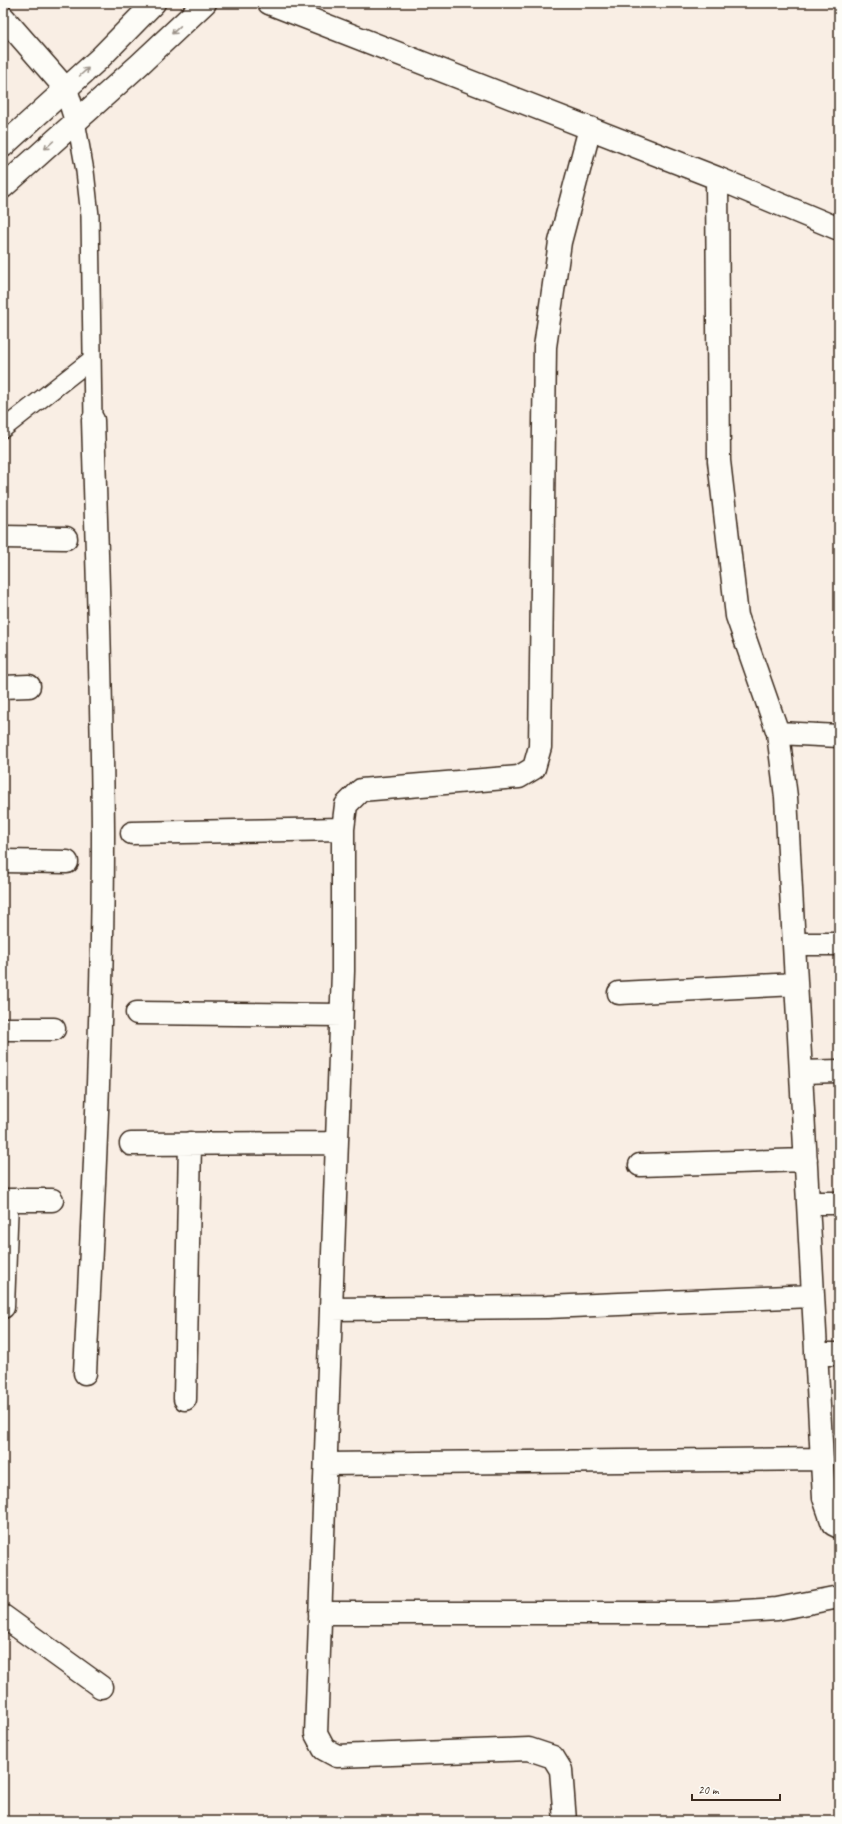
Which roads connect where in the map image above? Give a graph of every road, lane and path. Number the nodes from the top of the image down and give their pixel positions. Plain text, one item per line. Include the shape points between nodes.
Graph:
1 (154, 3) edge
2 (205, 3) edge
3 (270, 3) edge
4 (3, 17) edge
5 (66, 88) junction
6 (76, 121) junction
7 (590, 128) junction
8 (3, 146) edge
9 (717, 178) junction
10 (3, 187) edge
11 (839, 228) edge
12 (92, 359) junction
13 (93, 420) joint
14 (3, 429) edge
15 (3, 537) edge
16 (66, 538) dead end
17 (29, 686) dead end
18 (3, 687) edge
19 (778, 733) junction
20 (839, 736) edge
21 (343, 829) junction
22 (132, 833) dead end
23 (3, 861) edge
24 (67, 862) dead end
25 (794, 944) junction
26 (839, 944) edge
27 (796, 984) junction
28 (619, 993) dead end
29 (137, 1013) dead end
30 (341, 1015) junction
31 (3, 1029) edge
32 (54, 1029) dead end
33 (839, 1071) edge
34 (801, 1072) junction
35 (190, 1143) junction
36 (336, 1143) junction
37 (131, 1144) dead end
38 (806, 1160) junction
39 (640, 1166) dead end
40 (5, 1200) edge
41 (52, 1200) dead end
42 (808, 1203) junction
43 (839, 1203) edge
44 (813, 1296) junction
45 (3, 1308) edge
46 (331, 1309) junction
47 (816, 1354) junction
48 (839, 1354) edge
49 (85, 1372) dead end
50 (185, 1399) dead end
51 (822, 1459) junction
52 (326, 1464) junction
53 (839, 1527) edge
54 (839, 1598) edge
55 (320, 1613) junction
56 (3, 1616) edge
57 (102, 1687) dead end
58 (565, 1821) edge

5 -> 1 street via 100,58
2 -> 6 street
3 - 7 street
4 - 5 street
5 - 6 street
5 - 8 street
6 -> 10 street
6 - 12 lane via 90,216
7 - 9 street
7 - 21 street via 560,242 545,347 540,747 534,768 519,777 361,790 346,805
9 - 11 street
9 - 19 street via 720,469 736,616
12 - 13 lane
12 - 14 lane
13 - 49 street via 102,885 100,1024
15 - 16 street
17 - 18 street
19 - 20 street
19 - 25 street via 786,797
21 - 22 street
21 - 30 street
23 - 24 street
25 - 26 street
25 - 27 street
27 - 28 street
27 - 34 street
29 - 30 street
30 - 36 street
31 - 32 street
33 - 34 street
34 - 38 street
35 - 36 street
35 - 37 street
35 - 50 street
36 - 46 street
38 - 39 street
38 - 42 street
40 - 41 street
40 - 45 street
42 - 43 street
42 - 44 street
44 - 46 street via 547,1308
44 - 47 street
46 - 52 street
47 - 48 street
47 - 51 street
51 - 52 street
51 - 53 street via 824,1498 834,1524
52 - 55 street
54 - 55 street via 777,1609 713,1613
55 - 58 street via 316,1734 324,1749 337,1756 529,1749 553,1757 561,1770
56 - 57 street

